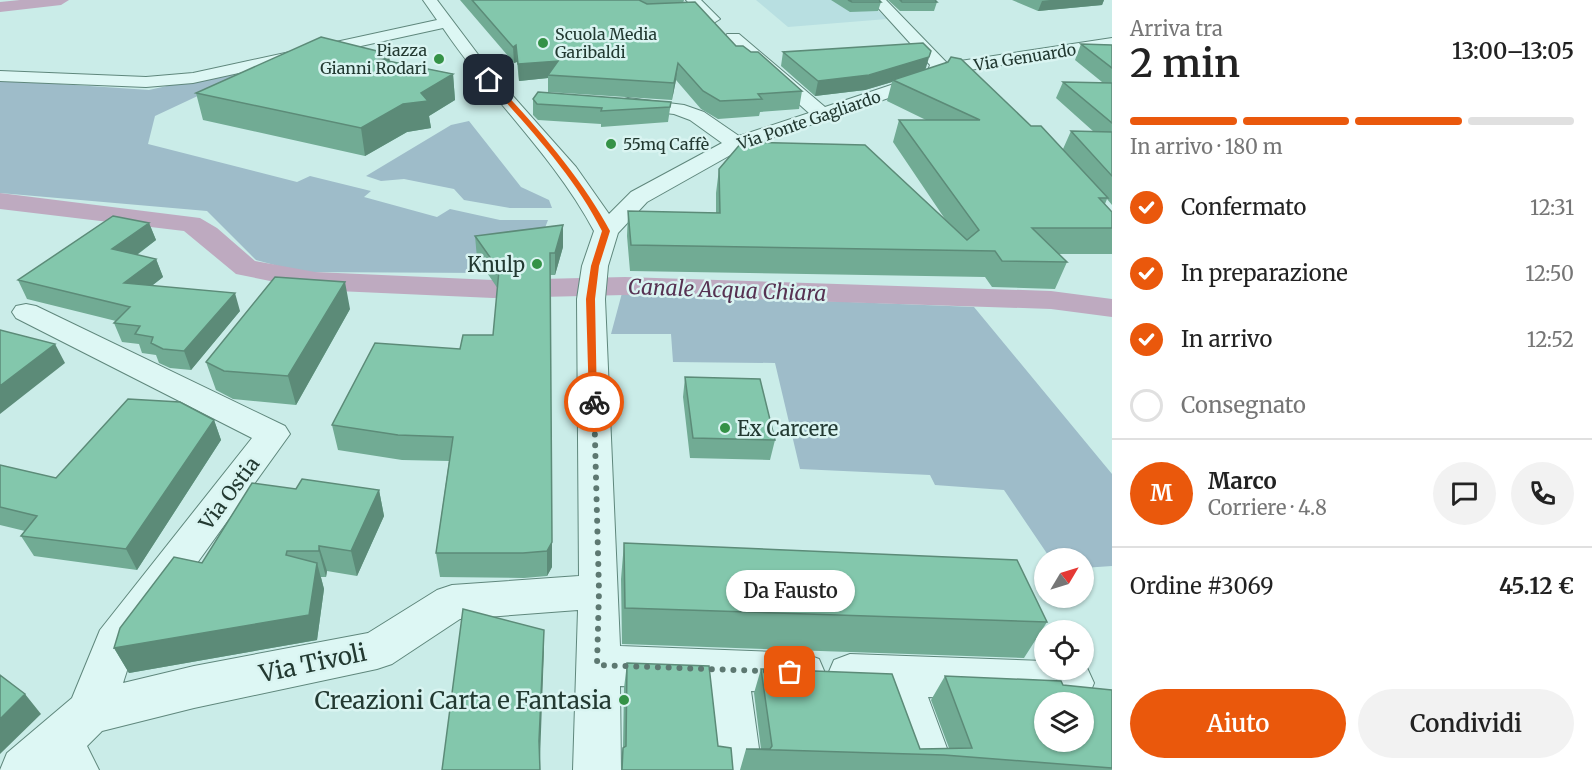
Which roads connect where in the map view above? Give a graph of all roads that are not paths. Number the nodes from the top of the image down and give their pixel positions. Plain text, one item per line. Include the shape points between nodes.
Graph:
1 (430, 0) edge
2 (878, 0) edge
3 (703, 10) edge
4 (681, 12) edge
5 (448, 22) junction
6 (733, 38) dead end
7 (1108, 47) edge
8 (945, 69) junction
9 (0, 76) edge
10 (975, 82) edge
11 (507, 98) junction
12 (529, 98) dead end
13 (606, 103) edge
14 (823, 114) junction
15 (736, 144) junction
16 (606, 231) junction
17 (26, 312) dead end
18 (599, 591) junction
19 (597, 665) junction
20 (726, 670) junction
21 (897, 676) junction
22 (1070, 680) edge
23 (61, 749) edge
24 (597, 770) edge
25 (738, 770) edge
26 (931, 770) edge

1 - 5 street
2 - 8 street
3 - 4 street
5 - 9 street via 193,78 146,82
5 - 11 street via 489,80
6 - 14 street
7 - 8 street, Via Genuardo
8 - 10 street
8 - 14 street, Via Ponte Gagliardo via 935,76
11 - 12 street
11 - 16 street via 592,204
13 - 15 street via 676,109 697,116
14 - 15 street, Via Ponte Gagliardo
15 - 16 street, Via Ponte Gagliardo via 639,197
16 - 18 street via 593,282
17 - 23 street, Via Ostia via 199,385 273,434 115,644
18 - 19 street
18 - 23 street, Via Tivoli via 452,602 377,650 194,687
19 - 20 street
19 - 24 street
20 - 21 street
20 - 25 street
21 - 22 street via 1072,683
21 - 26 street

